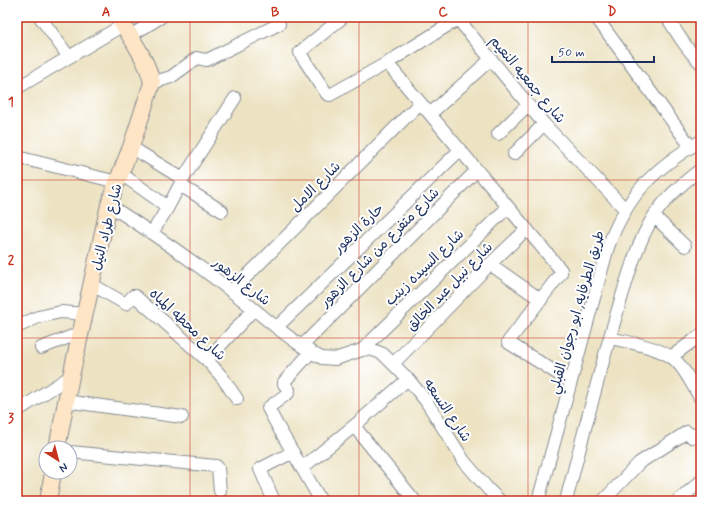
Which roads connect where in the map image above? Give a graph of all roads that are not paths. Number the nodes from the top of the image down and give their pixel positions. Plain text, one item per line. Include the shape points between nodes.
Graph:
1 (40, 17) edge
2 (161, 17) edge
3 (343, 17) edge
4 (596, 17) edge
5 (667, 17) edge
6 (279, 24) dead end
7 (124, 26) edge
8 (69, 57) junction
9 (491, 59) junction
10 (387, 63) junction
11 (701, 63) edge
12 (152, 83) junction
13 (17, 88) edge
14 (235, 98) dead end
15 (420, 103) junction
16 (528, 105) junction
17 (430, 114) junction
18 (544, 124) junction
19 (498, 134) dead end
20 (696, 144) edge
21 (131, 147) junction
22 (460, 150) junction
23 (514, 154) dead end
24 (17, 157) edge
25 (701, 169) edge
26 (477, 170) junction
27 (118, 178) junction
28 (182, 182) junction
29 (109, 205) junction
30 (168, 207) junction
31 (508, 207) junction
32 (625, 209) junction
33 (222, 211) dead end
34 (654, 216) junction
35 (527, 229) junction
36 (152, 233) junction
37 (685, 246) dead end
38 (490, 264) junction
39 (91, 284) junction
40 (232, 291) junction
41 (541, 300) junction
42 (254, 309) junction
43 (85, 314) junction
44 (17, 327) edge
45 (277, 327) junction
46 (80, 333) junction
47 (701, 335) edge
48 (610, 338) junction
49 (41, 348) dead end
50 (306, 349) junction
51 (362, 350) junction
52 (671, 357) junction
53 (207, 360) junction
54 (393, 364) junction
55 (71, 376) junction
56 (408, 379) junction
57 (571, 382) junction
58 (237, 399) dead end
59 (701, 399) edge
60 (66, 402) junction
61 (17, 411) edge
62 (182, 417) dead end
63 (354, 426) junction
64 (701, 431) edge
65 (59, 440) edge
66 (293, 452) junction
67 (78, 453) edge
68 (302, 468) junction
69 (52, 480) edge
70 (701, 481) edge
71 (220, 491) dead end
72 (48, 501) edge
73 (274, 501) edge
74 (321, 501) edge
75 (415, 501) edge
76 (500, 501) edge
77 (538, 501) edge
78 (566, 501) edge
79 (603, 501) edge
80 (678, 501) edge

1 - 8 street
2 - 7 street
3 - 10 street, شارع جمعيه النعيم via 300,52 327,94 330,95
4 - 20 street
5 - 11 street via 685,45
6 - 12 street via 209,59 197,58 171,77
7 - 8 street
7 - 12 street via 144,61
8 - 13 street
9 - 10 street, شارع جمعيه النعيم via 458,19
9 - 16 street, شارع جمعيه النعيم
9 - 17 street
10 - 15 street
12 - 21 street, شارع طراد النيل
14 - 28 street
15 - 17 street
15 - 40 street, شارع الامل
16 - 18 street, شارع جمعيه النعيم
16 - 19 street
17 - 22 street
18 - 23 street
18 - 32 street, شارع جمعيه النعيم
20 - 32 street, طريق الطرفايه, ابو رجوان القبلي via 661,167 647,180
21 - 27 street, شارع طراد النيل
21 - 28 street
22 - 26 street
22 - 45 street, حارة الزهور
24 - 27 street
25 - 34 street via 671,195
26 - 31 street
26 - 50 street, شارع متفرع من شارع الزهور
27 - 29 street, شارع طراد النيل
27 - 30 street
28 - 30 street
28 - 33 street
29 - 36 street, شارع الزهور
29 - 39 street, شارع طراد النيل
30 - 36 street
31 - 35 street
31 - 51 street, شارع السيده زينب
32 - 57 street, طريق الطرفايه, ابو رجوان القبلي via 608,247
34 - 37 street
34 - 48 street via 630,271
35 - 38 street, شارع نبيل عبد الخالق
35 - 41 street via 562,271
36 - 40 street, شارع الزهور
38 - 41 street
38 - 54 street, شارع نبيل عبد الخالق
39 - 43 street, شارع طراد النيل
39 - 53 street, شارع محطه المياه via 126,304 135,296
40 - 42 street, شارع الزهور
41 - 57 street via 508,342
42 - 45 street, شارع الزهور
42 - 53 street
43 - 44 street via 61,312 38,317
43 - 46 street, شارع طراد النيل
45 - 50 street, شارع الزهور
46 - 49 street
46 - 55 street, شارع طراد النيل
47 - 52 street
48 - 52 street via 657,350
48 - 78 street
50 - 51 street, شارع الزهور via 322,358 335,359
50 - 66 street, شارع متفرع من شارع الزهور via 284,382 288,393 268,408
51 - 54 street, شارع التسعه via 378,351
52 - 59 street via 680,366
53 - 58 street, شارع محطه المياه
54 - 56 street, شارع التسعه
55 - 60 street, شارع طراد النيل
55 - 61 street
56 - 63 street
56 - 76 street, شارع التسعه via 426,401 464,461
57 - 77 street, طريق الطرفايه, ابو رجوان القبلي
60 - 62 street
60 - 65 street, شارع طراد النيل
63 - 68 street
63 - 75 street
64 - 79 street via 692,437 687,432 642,460
66 - 68 street
66 - 73 street via 260,469
67 - 71 street via 216,466
68 - 74 street
69 - 72 street
70 - 80 street

